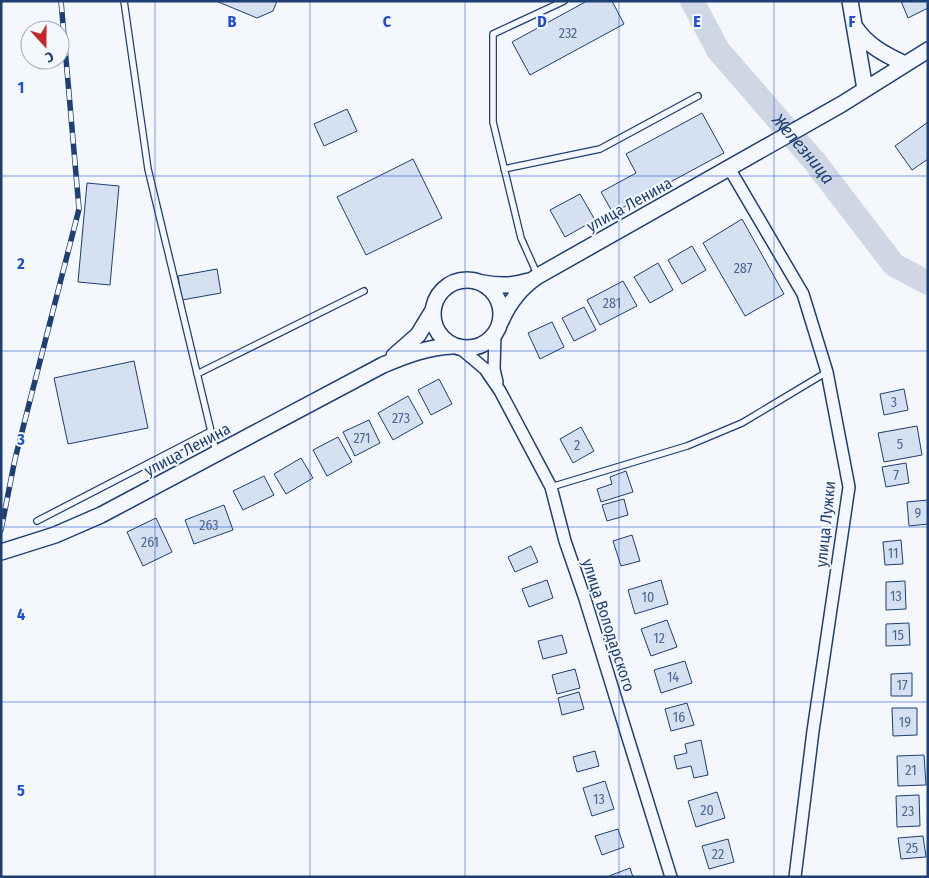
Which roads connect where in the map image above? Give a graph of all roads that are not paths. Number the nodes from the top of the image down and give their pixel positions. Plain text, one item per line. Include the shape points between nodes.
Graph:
1 (124, 1) edge
2 (564, 1) edge
3 (850, 1) edge
4 (853, 24) junction
5 (928, 50) edge
6 (905, 64) junction
7 (865, 89) junction
8 (698, 96) dead end
9 (729, 168) junction
10 (504, 169) junction
11 (534, 278) junction
12 (483, 283) junction
13 (364, 291) dead end
14 (432, 312) junction
15 (498, 328) junction
16 (457, 347) junction
17 (383, 365) junction
18 (828, 372) junction
19 (197, 374) junction
20 (500, 391) junction
21 (211, 431) junction
22 (216, 454) junction
23 (550, 488) junction
24 (37, 520) dead end
25 (1, 552) edge
26 (671, 877) edge
27 (795, 877) edge

1 - 19 lane via 148,169
2 - 10 lane via 493,34 493,122
3 - 4 street
4 - 6 street via 876,50
4 - 7 street
5 - 6 street, улица Ленина
6 - 7 street, улица Ленина
7 - 9 street, улица Ленина
8 - 10 lane via 600,149
9 - 11 street, улица Ленина
9 - 18 street, улица Лужки via 803,294
10 - 11 lane
11 - 12 street via 512,286
11 - 15 street via 507,307
12 - 14 street via 460,280 450,284 438,296
12 - 15 street via 492,290 502,310
13 - 19 lane
14 - 16 street via 438,332 444,340
14 - 17 street via 406,347
15 - 16 street via 480,346
15 - 20 street via 494,369
16 - 17 street via 436,346
16 - 20 street via 485,369
17 - 22 street, улица Ленина
18 - 23 lane via 742,423 688,446
18 - 27 street, улица Лужки via 849,487
19 - 21 lane
20 - 23 street, улица Володарского
21 - 22 lane
21 - 24 lane
22 - 25 street, улица Ленина via 80,525
23 - 26 street, улица Володарского

